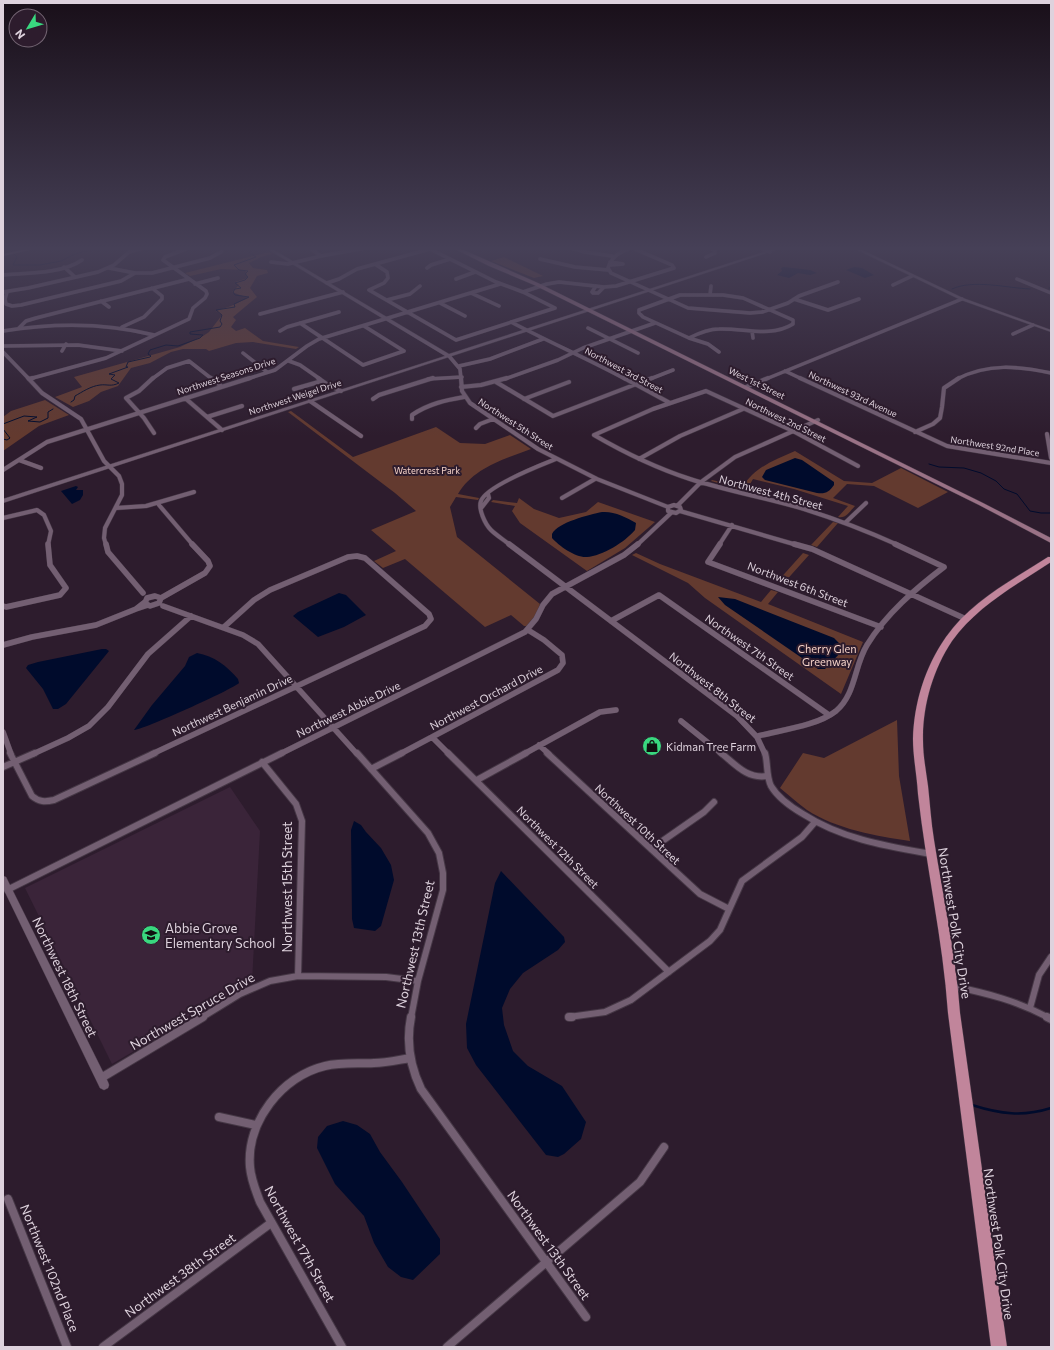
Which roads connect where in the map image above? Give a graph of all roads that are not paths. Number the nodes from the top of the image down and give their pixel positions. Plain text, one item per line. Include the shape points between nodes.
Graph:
1 (68, 310) edge
2 (151, 310) edge
3 (192, 310) edge
4 (275, 310) edge
5 (373, 310) edge
6 (404, 310) edge
7 (414, 310) edge
8 (454, 310) edge
9 (549, 310) edge
10 (590, 310) joint
11 (639, 310) edge
12 (699, 310) edge
13 (766, 310) edge
14 (772, 310) edge
15 (935, 310) edge
16 (992, 310) edge
17 (339, 312) dead end
18 (408, 312) junction
19 (260, 314) dead end
20 (465, 316) dead end
21 (387, 318) junction
22 (512, 322) junction
23 (300, 323) junction
24 (655, 323) junction
25 (1033, 325) junction
26 (364, 326) junction
27 (121, 327) junction
28 (19, 328) junction
29 (588, 328) dead end
30 (527, 330) junction
31 (3, 331) edge
32 (280, 331) dead end
33 (633, 331) junction
34 (752, 331) junction
35 (1051, 331) edge
36 (1013, 334) dead end
37 (154, 335) junction
38 (322, 338) junction
39 (689, 338) junction
40 (753, 338) dead end
41 (543, 339) junction
42 (610, 339) junction
43 (66, 344) junction
44 (4, 349) edge
45 (122, 350) junction
46 (62, 351) dead end
47 (573, 352) junction
48 (719, 352) dead end
49 (242, 353) dead end
50 (638, 353) dead end
51 (449, 356) junction
52 (289, 361) junction
53 (459, 366) junction
54 (673, 370) dead end
55 (785, 371) junction
56 (267, 372) junction
57 (1051, 374) edge
58 (462, 377) junction
59 (29, 379) junction
60 (322, 381) junction
61 (496, 382) junction
62 (569, 382) dead end
63 (636, 385) junction
64 (221, 386) junction
65 (461, 387) junction
66 (748, 387) junction
67 (294, 389) dead end
68 (342, 391) junction
69 (464, 397) junction
70 (185, 398) junction
71 (373, 399) dead end
72 (524, 399) junction
73 (310, 401) junction
74 (670, 403) junction
75 (242, 406) dead end
76 (743, 409) junction
77 (139, 413) junction
78 (207, 417) junction
79 (412, 419) dead end
80 (493, 419) junction
81 (816, 421) junction
82 (476, 428) dead end
83 (87, 429) junction
84 (222, 430) junction
85 (793, 431) junction
86 (915, 432) junction
87 (154, 433) dead end
88 (1048, 434) dead end
89 (361, 436) dead end
90 (1051, 458) edge
91 (556, 459) junction
92 (639, 459) junction
93 (19, 460) junction
94 (1051, 463) edge
95 (109, 466) junction
96 (858, 466) dead end
97 (41, 468) dead end
98 (3, 470) edge
99 (595, 479) junction
100 (701, 482) junction
101 (194, 492) dead end
102 (562, 498) dead end
103 (3, 501) edge
104 (866, 502) dead end
105 (160, 505) junction
106 (677, 506) junction
107 (116, 508) junction
108 (670, 510) junction
109 (680, 511) junction
110 (3, 518) edge
111 (845, 523) junction
112 (732, 525) junction
113 (1051, 538) edge
114 (1051, 541) edge
115 (1051, 559) edge
116 (566, 587) junction
117 (143, 593) junction
118 (911, 594) junction
119 (158, 600) junction
120 (148, 603) junction
121 (3, 606) edge
122 (191, 616) junction
123 (967, 618) junction
124 (611, 621) junction
125 (881, 627) junction
126 (224, 628) junction
127 (528, 630) junction
128 (3, 645) edge
129 (297, 686) junction
130 (616, 710) dead end
131 (829, 715) junction
132 (682, 721) dead end
133 (334, 727) junction
134 (3, 732) edge
135 (758, 736) junction
136 (432, 737) junction
137 (539, 745) junction
138 (14, 762) junction
139 (262, 762) junction
140 (3, 766) edge
141 (371, 769) junction
142 (767, 776) junction
143 (477, 780) junction
144 (714, 802) dead end
145 (815, 822) junction
146 (651, 849) junction
147 (931, 854) junction
148 (3, 879) edge
149 (8, 889) junction
150 (729, 909) junction
151 (1051, 957) edge
152 (669, 972) junction
153 (298, 976) junction
154 (418, 981) junction
155 (952, 986) junction
156 (1030, 1008) junction
157 (569, 1016) dead end
158 (1051, 1019) edge
159 (410, 1058) junction
160 (102, 1082) joint
161 (219, 1117) dead end
162 (256, 1125) junction
163 (664, 1147) dead end
164 (8, 1198) dead end
165 (271, 1223) junction
166 (546, 1262) junction
167 (586, 1317) dead end
168 (67, 1347) edge
169 (103, 1347) edge
170 (342, 1347) edge
171 (446, 1347) edge
172 (999, 1347) edge

1 - 28 street via 31,319 22,323
2 - 27 street via 144,317
3 - 37 street via 189,319
4 - 19 street
5 - 21 street, Northwest 5th Street
6 - 18 street
7 - 18 street, Northwest Seasons Drive
8 - 20 street
9 - 22 street
10 - 30 street, Northwest Weigel Drive
10 - 33 main road, West 1st Street
11 - 24 street via 643,317
12 - 13 street via 755,313
14 - 34 street via 790,318 793,324 782,330
15 - 55 street
16 - 25 street
17 - 23 street
18 - 21 street, Northwest Seasons Drive
18 - 22 street via 456,340
21 - 26 street, Northwest Seasons Drive
21 - 51 street, Northwest 5th Street
22 - 30 street, Northwest 3rd Street
23 - 32 street
23 - 38 street
24 - 33 street
24 - 39 street
25 - 35 street
25 - 36 street
26 - 38 street, Northwest Seasons Drive
26 - 38 street via 404,351 363,365
27 - 28 street
27 - 37 street
28 - 31 street
29 - 42 street
30 - 41 street, Northwest 3rd Street
30 - 51 street, Northwest Weigel Drive
33 - 42 street
33 - 66 main road, West 1st Street
34 - 39 street via 712,330
34 - 40 street
37 - 45 street
38 - 52 street, Northwest Seasons Drive via 305,346
39 - 48 street via 714,347
41 - 47 street, Northwest 3rd Street
41 - 53 street via 490,359
42 - 47 street
42 - 50 street
43 - 44 street
43 - 45 street via 96,345
43 - 46 street
44 - 59 street, Northwest 13th Street
45 - 59 street via 106,358
47 - 61 street via 553,362
47 - 63 street, Northwest 3rd Street
49 - 56 street
51 - 53 street, Northwest 5th Street
51 - 68 street, Northwest Weigel Drive
52 - 56 street, Northwest Seasons Drive
52 - 60 street via 300,365
53 - 58 street, Northwest 5th Street
54 - 63 street
55 - 66 street
55 - 86 street, Northwest 93rd Avenue
56 - 64 street, Northwest Seasons Drive
57 - 86 street via 998,368 973,372 950,382 945,387 941,417 933,424
58 - 65 street, Northwest 5th Street
58 - 71 street via 431,378 378,395
59 - 83 street, Northwest 13th Street via 50,399 78,416
60 - 67 street
60 - 68 street
61 - 65 street
61 - 72 street
62 - 72 street
63 - 72 street via 553,416
63 - 74 street, Northwest 3rd Street
64 - 70 street, Northwest Seasons Drive
64 - 77 street via 189,361 157,374 146,386 126,398
65 - 69 street, Northwest 5th Street
66 - 81 main road, West 1st Street
68 - 73 street, Northwest Weigel Drive
69 - 79 street via 416,412
69 - 80 street, Northwest 5th Street
70 - 77 street, Northwest Seasons Drive
70 - 78 street
73 - 84 street, Northwest Weigel Drive
73 - 89 street
74 - 76 street, Northwest 2nd Street via 706,391
74 - 92 street, Northwest 4th Street via 594,435
75 - 78 street
76 - 85 street, Northwest 2nd Street
76 - 92 street via 680,436
77 - 83 street, Northwest Seasons Drive
77 - 87 street
78 - 84 street
80 - 82 street
80 - 91 street, Northwest 5th Street
81 - 85 street
81 - 113 main road, West 1st Street via 984,502
81 - 114 main road, West 1st Street
83 - 93 street, Northwest Seasons Drive via 44,443
83 - 95 street, Northwest 13th Street
84 - 95 street, Northwest Weigel Drive
85 - 96 street, Northwest 2nd Street
85 - 100 street via 735,457
86 - 94 street, Northwest 92nd Place via 954,448
88 - 90 street
91 - 99 street, Northwest 5th Street
91 - 116 street, Northwest 8th Street via 507,481 488,494 489,498 482,508 491,530
92 - 100 street, Northwest 4th Street via 673,474
93 - 97 street
93 - 98 street, Northwest Seasons Drive
95 - 103 street, Northwest Weigel Drive
95 - 107 street, Northwest 13th Street via 119,476 122,484 122,496
99 - 102 street
99 - 108 street, Northwest 5th Street
100 - 106 street
100 - 111 street, Northwest 4th Street via 786,504
101 - 105 street
104 - 111 street
105 - 107 street
105 - 119 street via 210,566 205,573
106 - 108 street, Northwest 5th Street
106 - 109 street
107 - 117 street, Northwest 13th Street via 105,528 104,538 108,552
108 - 109 street, Northwest 5th Street
108 - 116 street, Northwest Abbie Drive via 650,534 624,554
109 - 112 street, Northwest 5th Street
110 - 121 street via 32,510 44,515 51,531 48,543 50,565 66,588 60,595
111 - 118 street, Northwest 4th Street via 895,543 944,567
112 - 118 street, Northwest 5th Street via 827,556
112 - 125 street, Northwest 6th Street via 708,562
115 - 123 main road, Northwest Polk City Drive via 1000,591
116 - 124 street, Northwest 8th Street
116 - 127 street, Northwest Abbie Drive via 549,597
117 - 119 street, Northwest 13th Street
117 - 120 street, Northwest 13th Street
118 - 123 street, Northwest 5th Street
118 - 125 street
119 - 120 street, Northwest 13th Street
119 - 120 street
119 - 122 street, Northwest 13th Street
120 - 128 street via 96,625
122 - 126 street, Northwest 13th Street
122 - 138 street via 148,654 108,707 89,726
123 - 147 main road, Northwest Polk City Drive via 944,644 922,696 918,740
124 - 131 street, Northwest 7th Street via 659,595
124 - 135 street, Northwest 8th Street via 737,716
125 - 131 street via 862,654 858,672 844,703
126 - 129 street, Northwest 13th Street via 258,644
126 - 129 street, Northwest Benjamin Drive via 254,600 270,590 348,557 357,556 365,558 429,614 430,621 425,626
127 - 133 street, Northwest Abbie Drive
127 - 136 street, Northwest Orchard Drive via 562,655 563,663 558,670
129 - 133 street, Northwest 13th Street
129 - 138 street, Northwest Benjamin Drive via 54,800 36,800
130 - 137 street via 600,712
131 - 135 street
132 - 142 street via 749,774
133 - 139 street, Northwest Abbie Drive
133 - 141 street, Northwest 13th Street
134 - 138 street
135 - 142 street, Northwest 8th Street via 767,765
136 - 141 street, Northwest Orchard Drive
136 - 143 street, Northwest 12th Street
137 - 143 street
137 - 146 street, Northwest 10th Street
138 - 140 street
139 - 149 street, Northwest Abbie Drive
139 - 153 street, Northwest 15th Street via 296,804 302,821
141 - 154 street, Northwest 13th Street via 428,833 439,853 443,890
142 - 145 street, Northwest 8th Street via 780,798
143 - 152 street, Northwest 12th Street
144 - 146 street via 704,812
145 - 147 street, Northwest 8th Street via 845,836 870,843
145 - 150 street via 802,837 742,881
146 - 150 street, Northwest 10th Street via 700,894
147 - 155 main road, Northwest Polk City Drive
148 - 149 street, Northwest 18th Street
149 - 160 street, Northwest 18th Street
150 - 152 street via 720,930 710,941
151 - 156 street via 1044,964 1036,983
152 - 157 street via 631,1000 605,1012
153 - 154 street, Northwest Spruce Drive via 386,977
153 - 160 street, Northwest Spruce Drive via 270,981 240,994
154 - 159 street, Northwest 13th Street via 408,1031
155 - 156 street via 993,994
155 - 172 main road, Northwest Polk City Drive via 954,1021
156 - 158 street
159 - 162 street via 375,1063 338,1062 318,1068 296,1078 278,1094
159 - 166 street, Northwest 13th Street via 420,1089
161 - 162 street
162 - 165 street, Northwest 17th Street via 251,1144 250,1168 254,1190
163 - 166 street via 640,1182
164 - 168 street, Northwest 102nd Place
165 - 169 street, Northwest 38th Street
165 - 170 street, Northwest 17th Street
166 - 167 street, Northwest 13th Street
166 - 171 street

